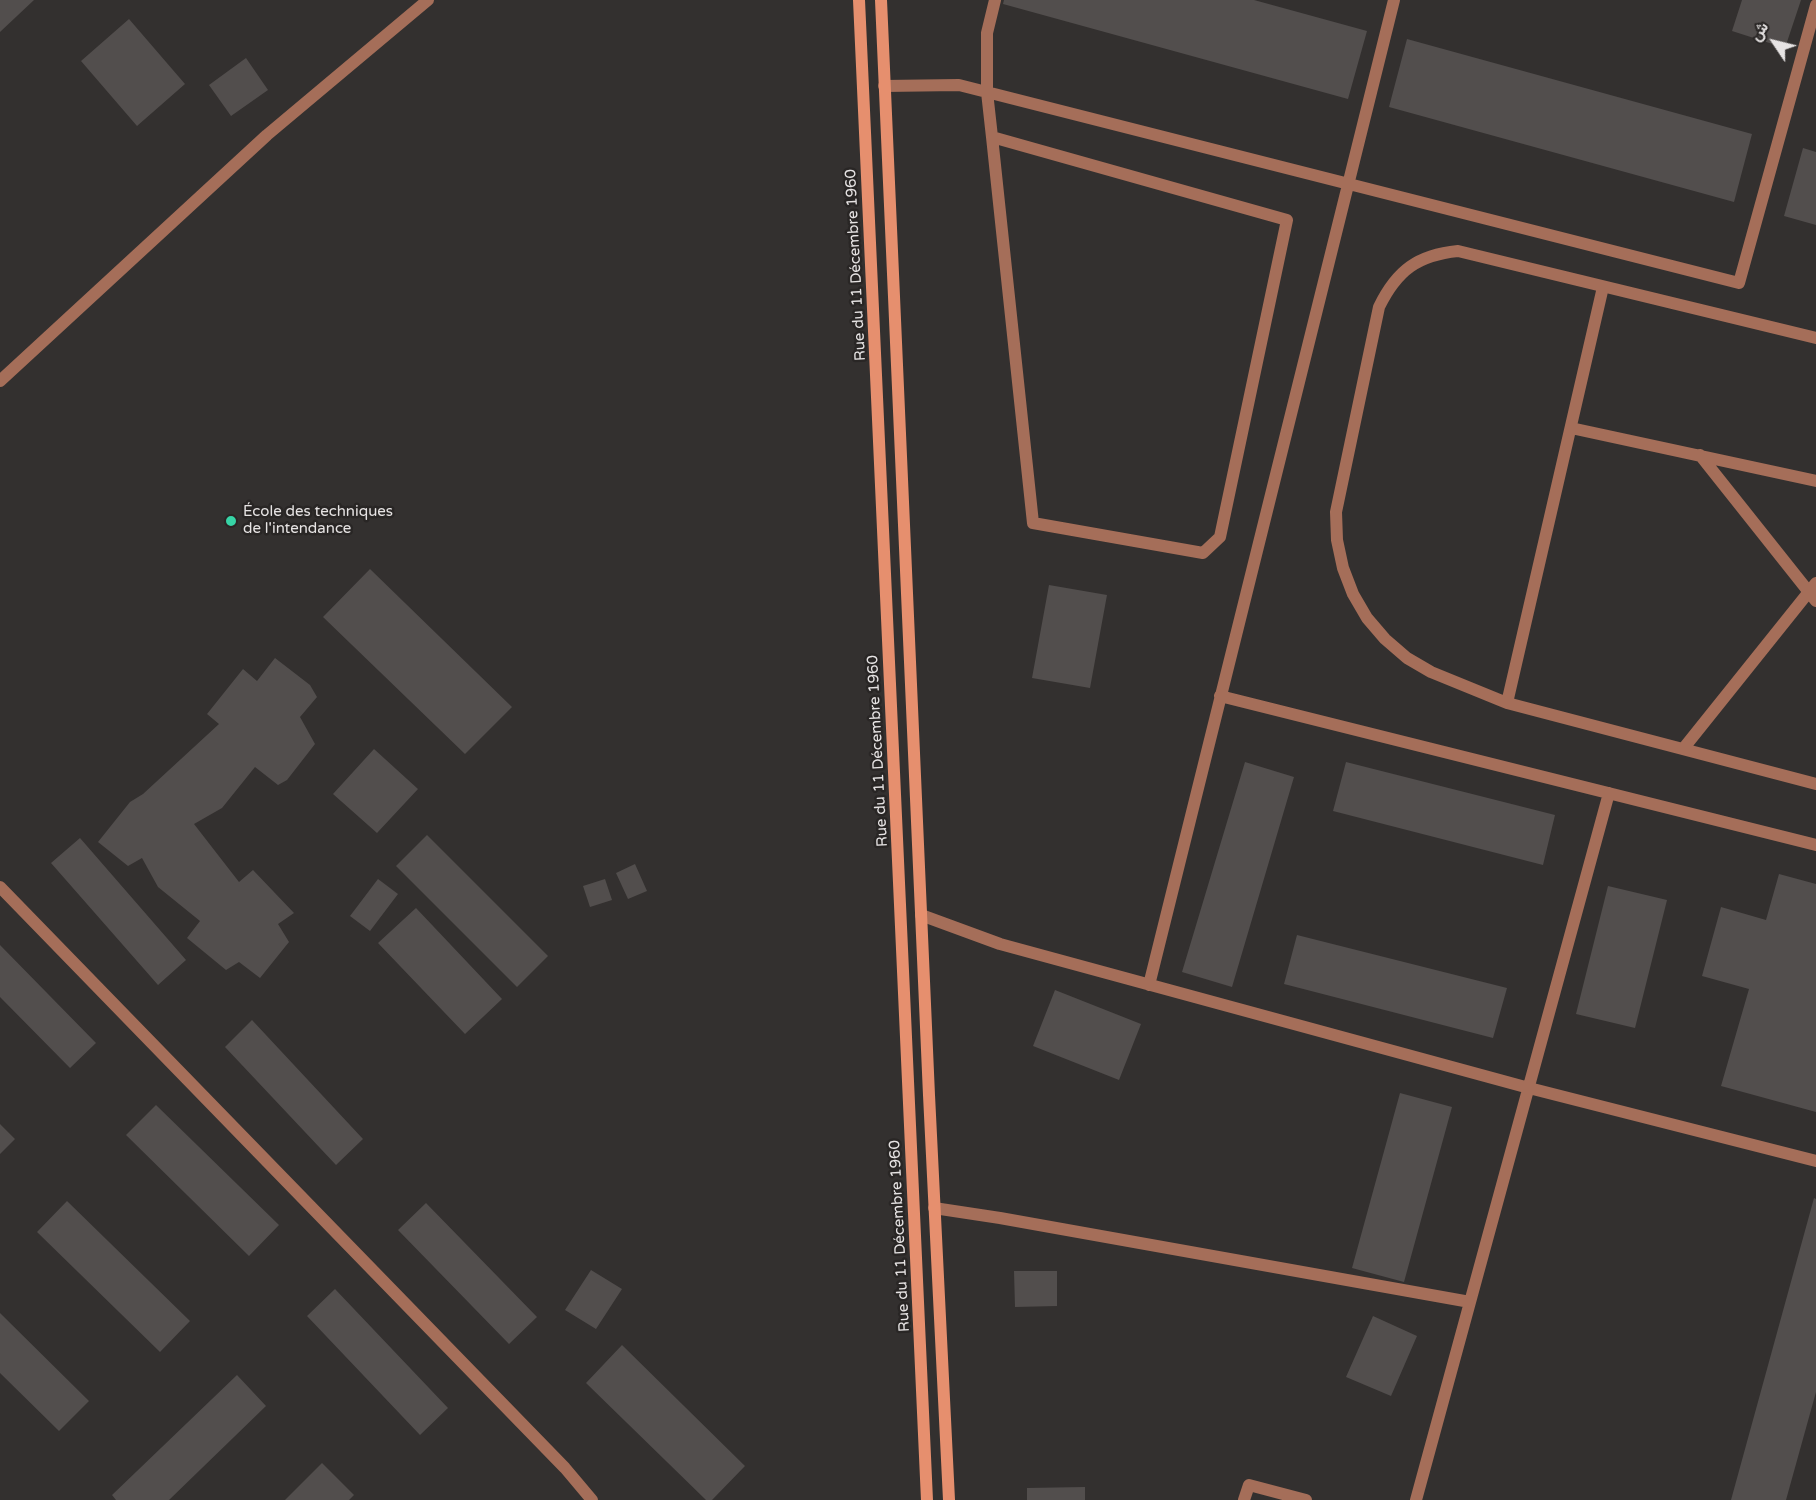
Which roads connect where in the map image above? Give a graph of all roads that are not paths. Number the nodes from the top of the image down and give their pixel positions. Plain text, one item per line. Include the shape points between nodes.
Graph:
1 (428, 0) edge
2 (859, 0) edge
3 (881, 0) edge
4 (995, 0) edge
5 (1394, 0) edge
6 (1816, 4) edge
7 (884, 86) junction
8 (987, 92) junction
9 (992, 137) junction
10 (1348, 183) junction
11 (1603, 287) junction
12 (1816, 338) edge
13 (0, 381) edge
14 (1571, 428) junction
15 (1700, 455) junction
16 (1816, 481) edge
17 (1814, 592) edge
18 (1220, 696) junction
19 (1507, 703) junction
20 (1683, 749) junction
21 (1816, 784) edge
22 (1609, 793) junction
23 (1816, 845) edge
24 (0, 887) edge
25 (921, 915) junction
26 (1149, 985) junction
27 (1529, 1088) junction
28 (1816, 1161) edge
29 (934, 1208) junction
30 (1470, 1302) junction
31 (592, 1500) edge
32 (927, 1500) edge
33 (949, 1500) edge
34 (1244, 1500) edge
35 (1306, 1500) edge
36 (1416, 1500) edge

1 - 13 lane via 267,135
2 - 32 main road, Rue du 11 Décembre 1960
3 - 7 main road
4 - 8 lane via 987,33
5 - 10 lane
6 - 10 lane via 1739,283
7 - 8 lane via 958,85
7 - 25 main road
8 - 9 lane
8 - 10 lane
9 - 9 lane via 1034,523 1203,553 1220,537 1287,220
10 - 18 lane
11 - 12 lane
11 - 14 lane
11 - 19 lane via 1458,251 1438,253 1401,273 1379,307 1336,512 1343,568 1367,618 1407,658
14 - 15 lane
14 - 19 lane
15 - 16 lane
15 - 17 lane
17 - 20 lane
18 - 22 lane
18 - 26 lane
19 - 20 lane
20 - 21 lane
22 - 23 lane
22 - 27 lane
24 - 31 lane via 549,1451
25 - 26 lane via 1000,944
25 - 29 main road
26 - 27 lane
27 - 28 lane
27 - 30 lane
29 - 30 lane
29 - 33 main road
30 - 36 lane
34 - 35 lane via 1249,1485

